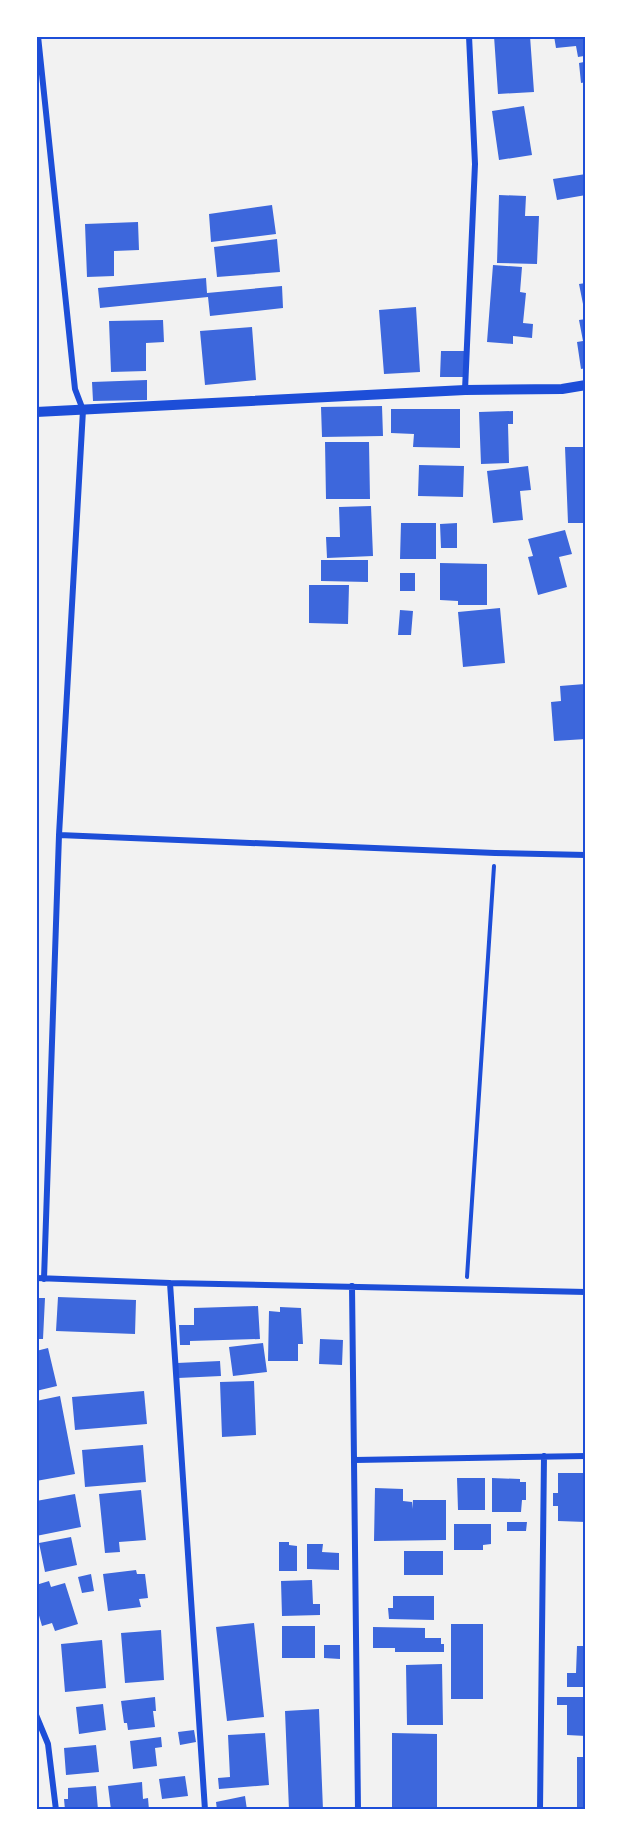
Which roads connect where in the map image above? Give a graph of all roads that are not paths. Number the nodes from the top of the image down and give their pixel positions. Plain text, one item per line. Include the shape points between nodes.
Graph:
1 (38, 36) edge
2 (469, 36) edge
3 (586, 385) edge
4 (465, 390) junction
5 (83, 410) junction
6 (36, 412) edge
7 (59, 835) junction
8 (586, 855) edge
9 (40, 1279) edge
10 (170, 1283) junction
11 (352, 1286) junction
12 (586, 1292) edge
13 (544, 1456) junction
14 (586, 1456) edge
15 (355, 1460) junction
16 (36, 1714) edge
17 (56, 1810) edge
18 (205, 1810) edge
19 (358, 1810) edge
20 (540, 1810) edge

1 - 5 street via 75,389
2 - 4 street via 475,164
3 - 4 street via 562,389
4 - 5 street
5 - 6 street
5 - 7 street
7 - 8 street
7 - 9 street
9 - 10 street
10 - 11 street
10 - 18 street
11 - 12 street
11 - 15 street
13 - 14 street
13 - 15 street
13 - 20 street
15 - 19 street
16 - 17 street via 48,1744

